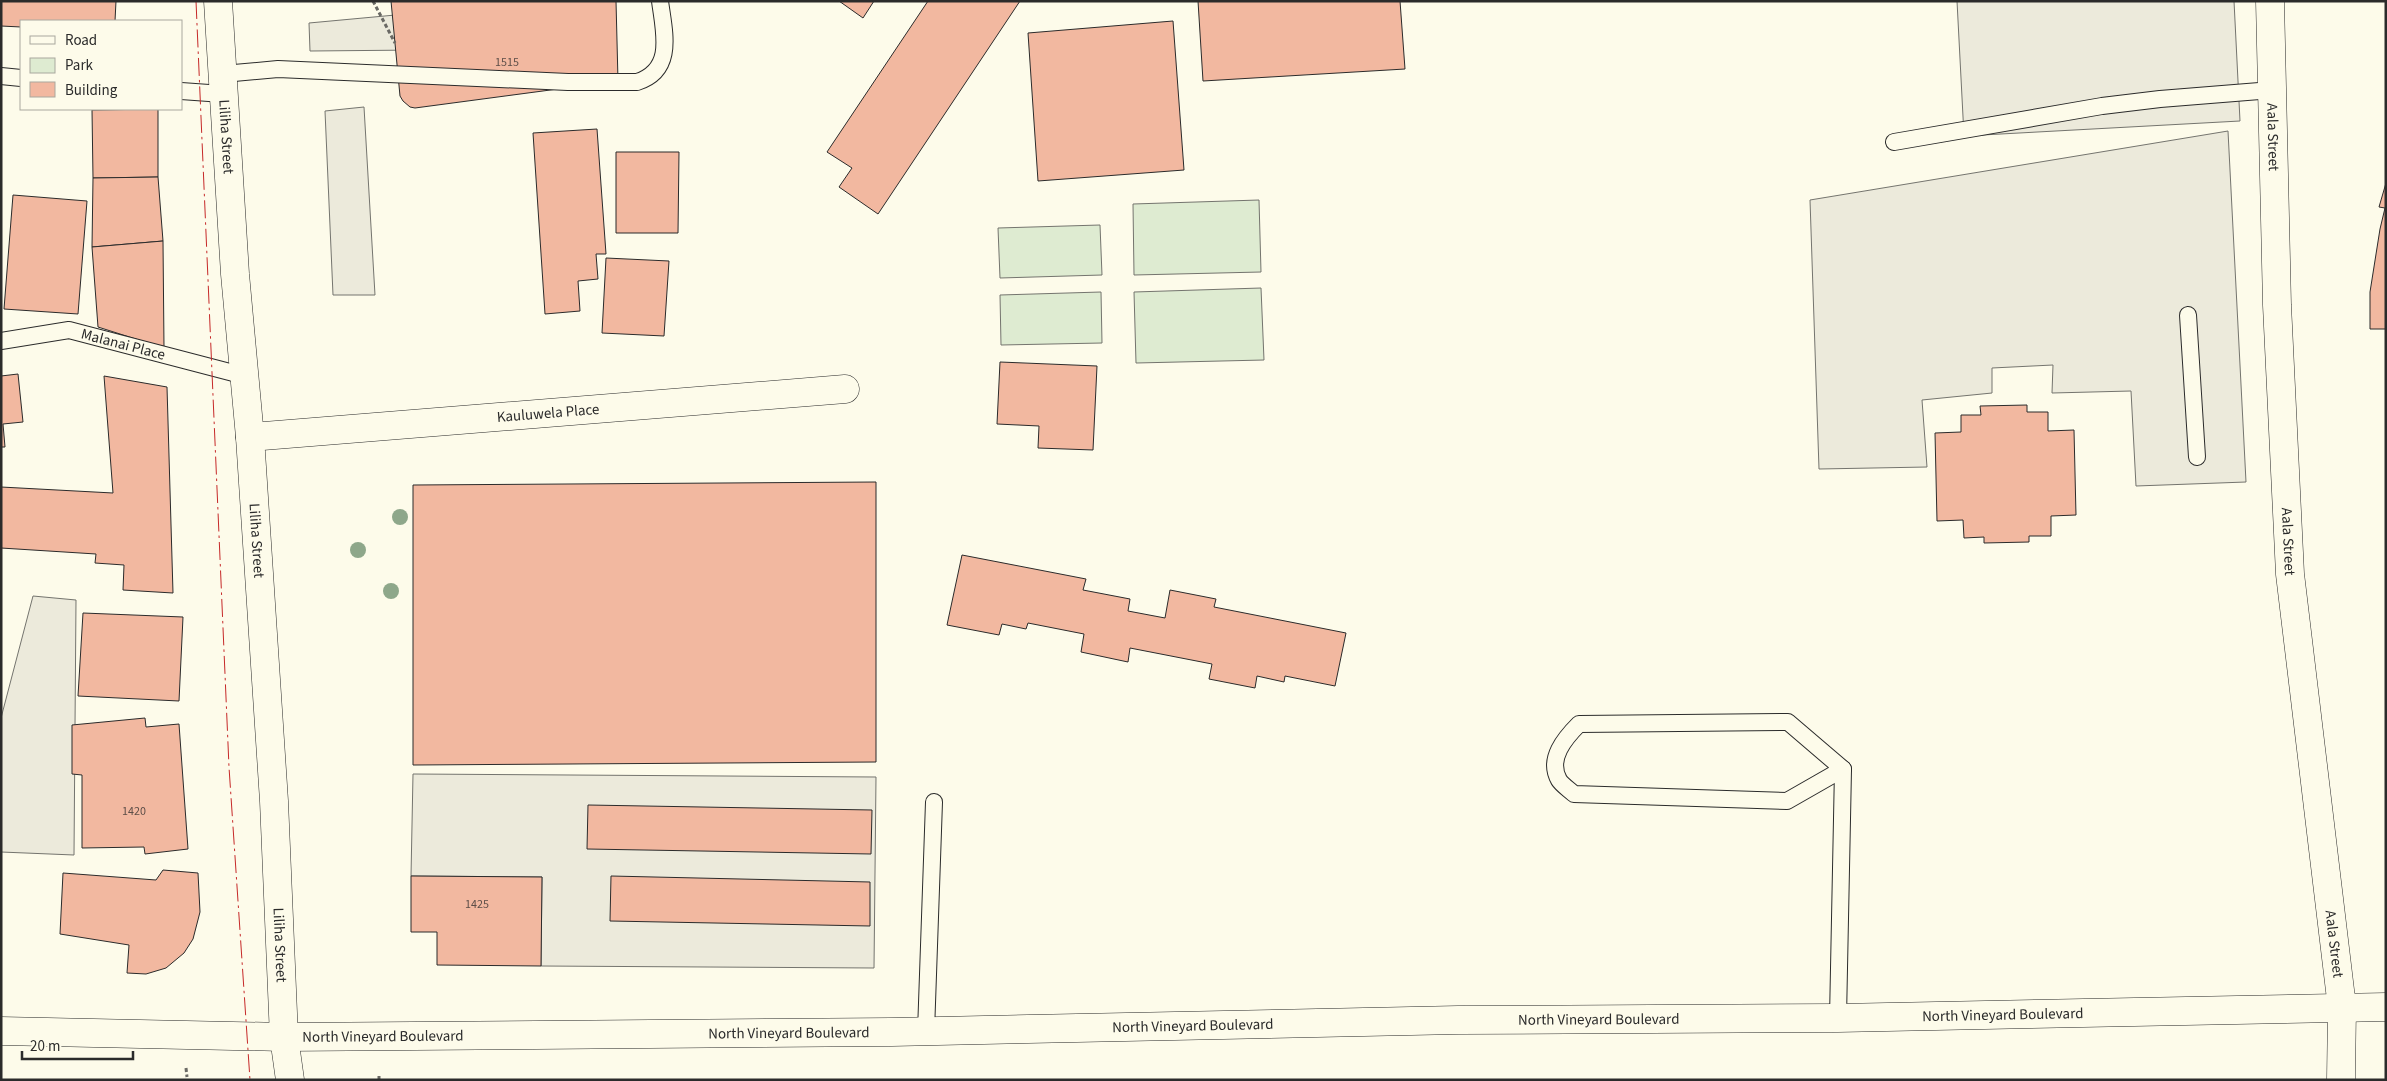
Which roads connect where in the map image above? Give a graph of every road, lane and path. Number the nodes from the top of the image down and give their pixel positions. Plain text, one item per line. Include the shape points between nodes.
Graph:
1 (218, 1) edge
2 (373, 1) edge
3 (660, 1) edge
4 (2270, 1) edge
5 (395, 43) dead end
6 (1, 76) edge
7 (20, 78) edge
8 (223, 84) junction
9 (2272, 90) junction
10 (182, 91) edge
11 (1894, 142) dead end
12 (2188, 315) dead end
13 (1, 341) edge
14 (244, 376) junction
15 (845, 389) dead end
16 (250, 437) junction
17 (2198, 457) dead end
18 (1843, 769) junction
19 (934, 802) dead end
20 (2342, 1007) junction
21 (2386, 1007) edge
22 (1838, 1018) junction
23 (1, 1031) edge
24 (926, 1032) junction
25 (284, 1037) junction
26 (290, 1080) edge
27 (2341, 1080) edge

1 - 8 main road, Liliha Street
2 - 5 path
3 - 8 lane via 665,48 663,58 656,70 637,82 278,69
4 - 9 main road, Aala Street
6 - 7 lane
8 - 10 lane
8 - 14 main road, Liliha Street
9 - 11 lane via 2102,106
9 - 20 main road, Aala Street via 2277,305 2290,574
12 - 17 lane
13 - 14 lane, Malanai Place via 69,330
14 - 16 main road, Liliha Street
15 - 16 main road, Kauluwela Place
16 - 25 main road, Liliha Street via 274,801
18 - 18 lane via 1788,722 1579,724 1563,740 1555,761 1559,780 1574,794 1777,800 1787,800
18 - 22 lane
19 - 24 lane
20 - 21 main road, North Vineyard Boulevard
20 - 22 main road, North Vineyard Boulevard
20 - 27 main road, Aala Street
22 - 24 main road, North Vineyard Boulevard via 1448,1020
23 - 25 main road, North Vineyard Boulevard
24 - 25 main road, North Vineyard Boulevard
25 - 26 main road, Liliha Street

